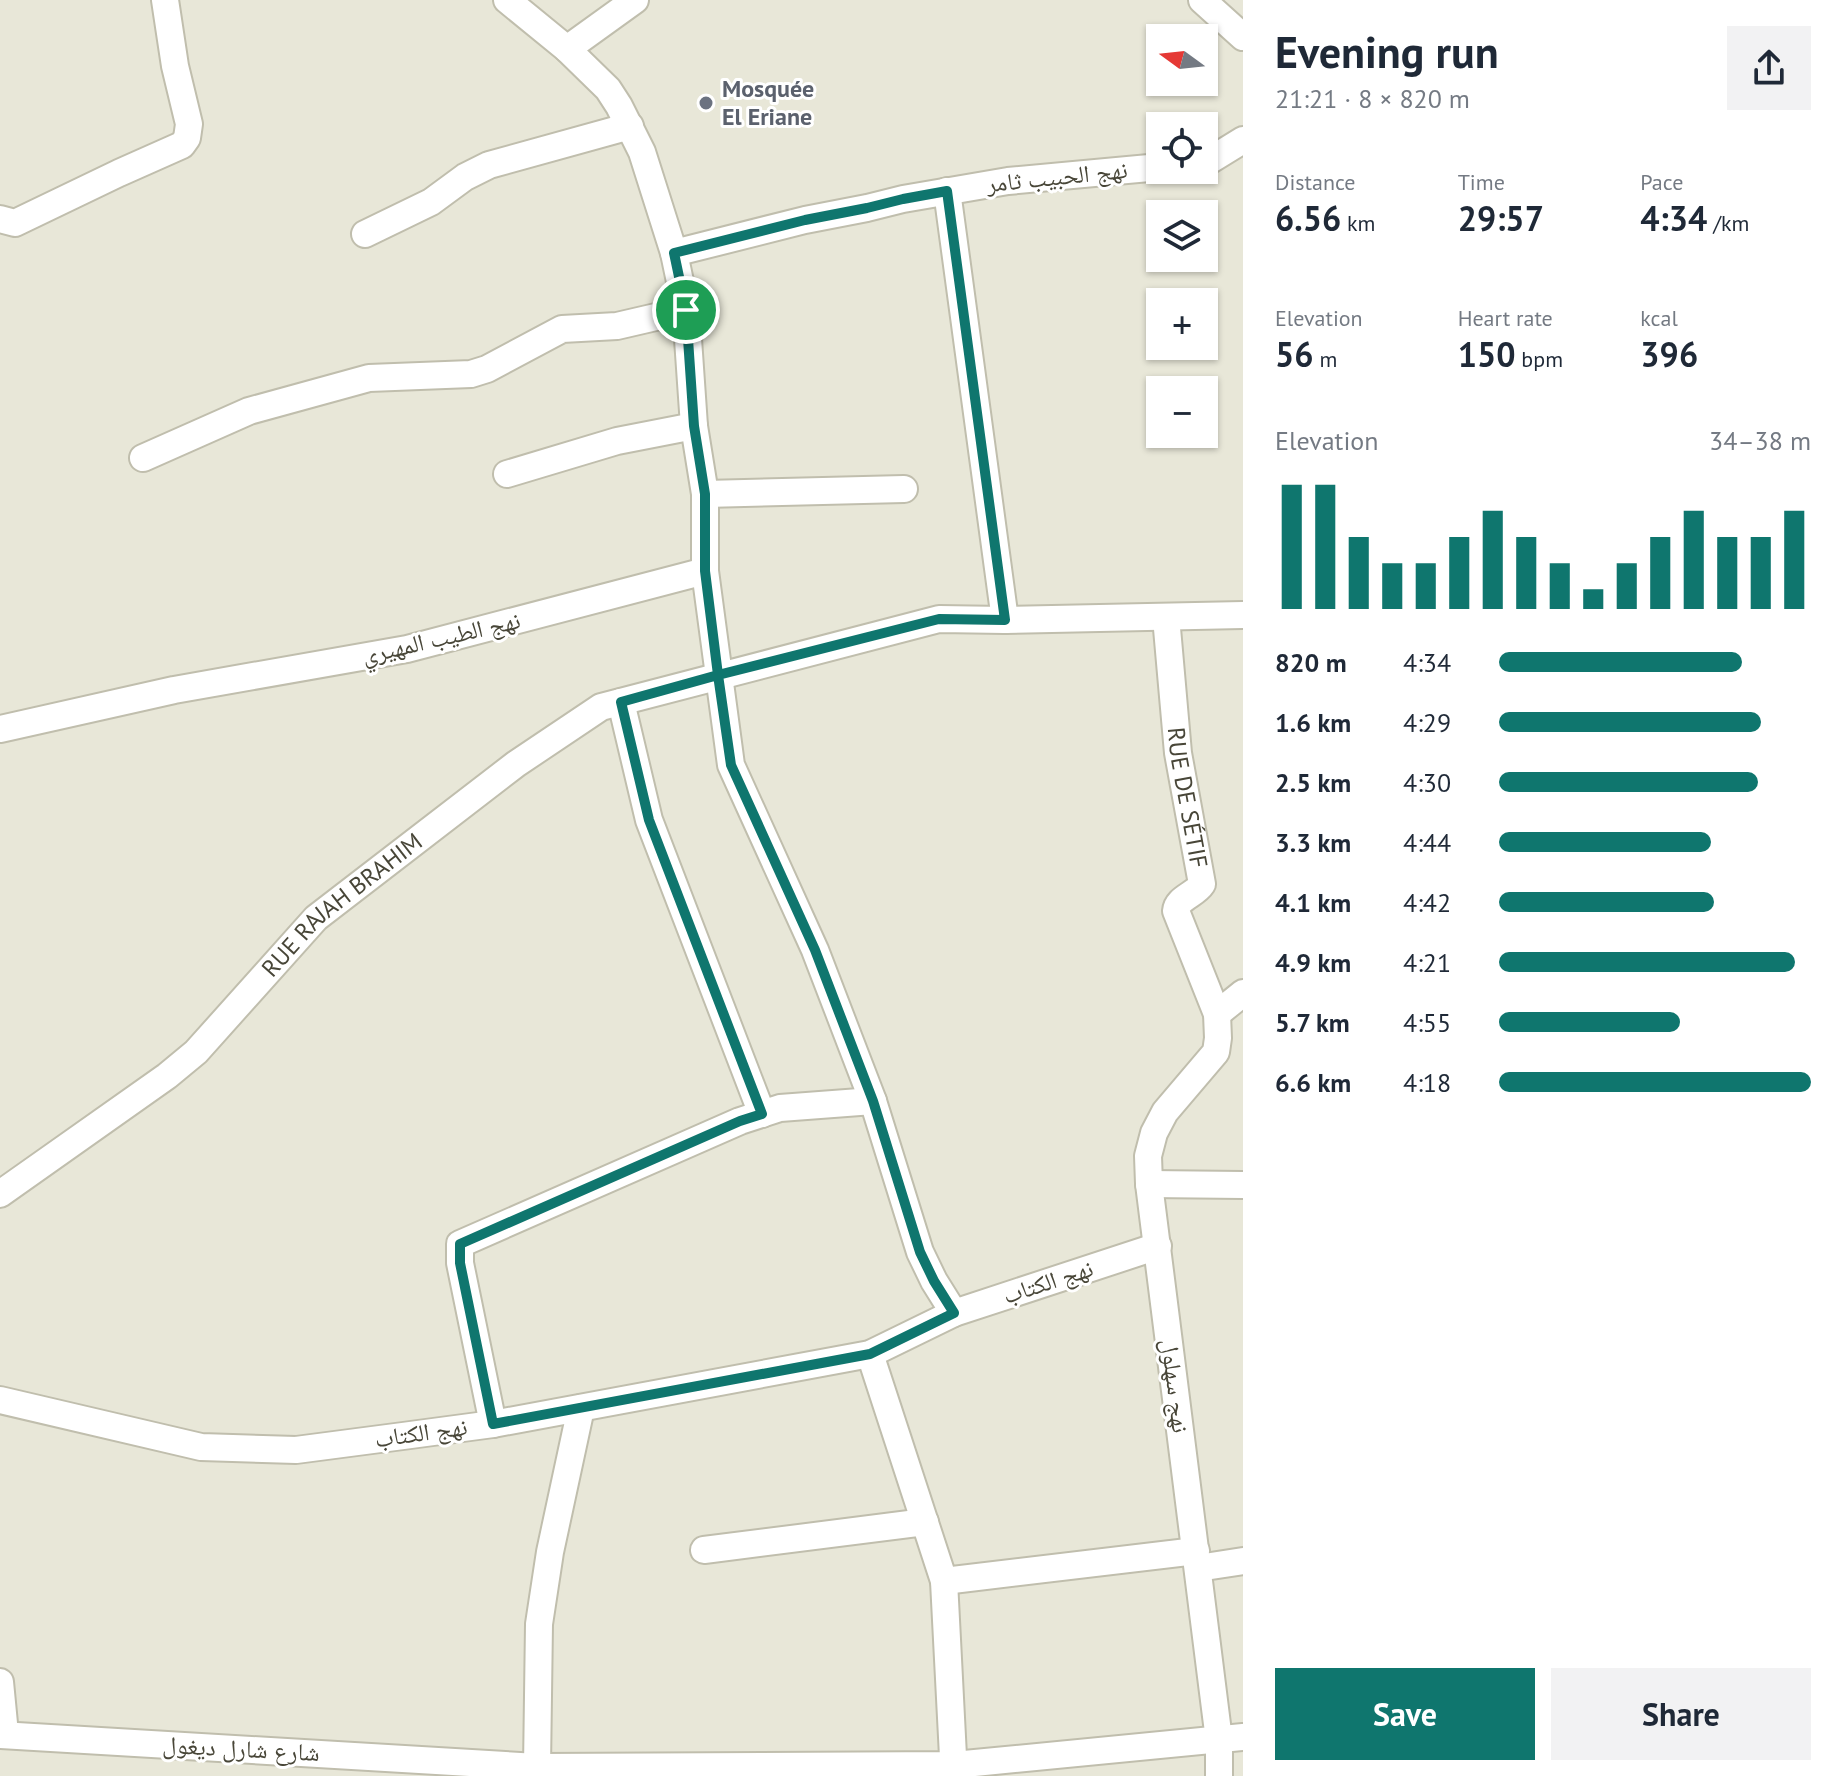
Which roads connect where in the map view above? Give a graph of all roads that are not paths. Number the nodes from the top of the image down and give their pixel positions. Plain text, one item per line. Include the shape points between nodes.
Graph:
1 (165, 0) edge
2 (507, 0) edge
3 (635, 0) edge
4 (1202, 0) edge
5 (1243, 37) edge
6 (567, 49) junction
7 (630, 126) junction
8 (1243, 140) edge
9 (1218, 155) edge
10 (1146, 168) edge
11 (947, 191) junction
12 (0, 219) edge
13 (365, 234) dead end
14 (674, 253) junction
15 (686, 310) junction
16 (694, 426) junction
17 (143, 458) dead end
18 (507, 474) dead end
19 (904, 489) dead end
20 (705, 494) junction
21 (705, 571) junction
22 (1243, 615) edge
23 (1166, 617) junction
24 (1005, 620) junction
25 (718, 675) junction
26 (621, 702) junction
27 (0, 729) edge
28 (1243, 993) edge
29 (1217, 1014) junction
30 (1216, 1052) joint
31 (873, 1101) junction
32 (762, 1114) junction
33 (1149, 1184) junction
34 (1243, 1185) edge
35 (0, 1194) edge
36 (1158, 1246) junction
37 (954, 1313) junction
38 (870, 1354) junction
39 (0, 1400) edge
40 (581, 1408) junction
41 (493, 1424) junction
42 (925, 1522) junction
43 (704, 1550) dead end
44 (1197, 1559) junction
45 (1243, 1561) edge
46 (944, 1581) junction
47 (0, 1682) edge
48 (2, 1734) edge
49 (1231, 1739) edge
50 (537, 1767) junction
51 (954, 1770) edge
52 (578, 1771) edge
53 (1219, 1776) edge

1 - 12 street via 189,124 182,145 15,223
2 - 6 street
3 - 6 street
4 - 5 street
6 - 7 street via 608,89
7 - 13 street via 489,165 431,202
7 - 14 street
8 - 9 street
10 - 11 street, نهج الحبيب ثامر
11 - 14 street, نهج الحبيب ثامر
11 - 24 street
14 - 15 street
15 - 16 street
15 - 17 street via 617,326 562,329 471,374 369,378 249,411
16 - 18 street via 617,441
16 - 20 street
19 - 20 street
20 - 21 street
21 - 25 street
21 - 27 street, نهج الطيب المهيري via 407,649 174,690
22 - 23 street, RUE RAJAH BRAHIM
23 - 24 street, RUE RAJAH BRAHIM
23 - 29 street, RUE DE SÉTIF via 1178,753 1202,884 1178,902 1176,911
24 - 25 street, RUE RAJAH BRAHIM via 939,619
25 - 26 street, RUE RAJAH BRAHIM
25 - 31 street via 731,765 815,950
26 - 32 street via 649,820
26 - 35 street, RUE RAJAH BRAHIM via 601,707 516,764 316,918 196,1052
28 - 29 street
29 - 30 street, RUE DE SÉTIF
30 - 33 street, نهج سهلول via 1165,1112 1154,1133
31 - 32 street
31 - 37 street via 920,1252
32 - 41 street via 460,1244
33 - 34 street
33 - 36 street, نهج سهلول
36 - 37 street, نهج الكتاب
36 - 44 street, نهج سهلول
37 - 38 street, نهج الكتاب
38 - 40 street, نهج الكتاب
38 - 42 street
39 - 41 street, نهج الكتاب via 201,1447 296,1450
40 - 41 street, نهج الكتاب
40 - 50 street via 539,1624
42 - 43 street
42 - 46 street
44 - 45 street
44 - 46 street
44 - 49 street, نهج سهلول
46 - 51 street
47 - 48 street
48 - 50 street, شارع شارل ديغول
49 - 51 street, شارع شارل ديغول
49 - 53 street, نهج سهلول
50 - 52 street, شارع شارل ديغول
51 - 52 street, شارع شارل ديغول

